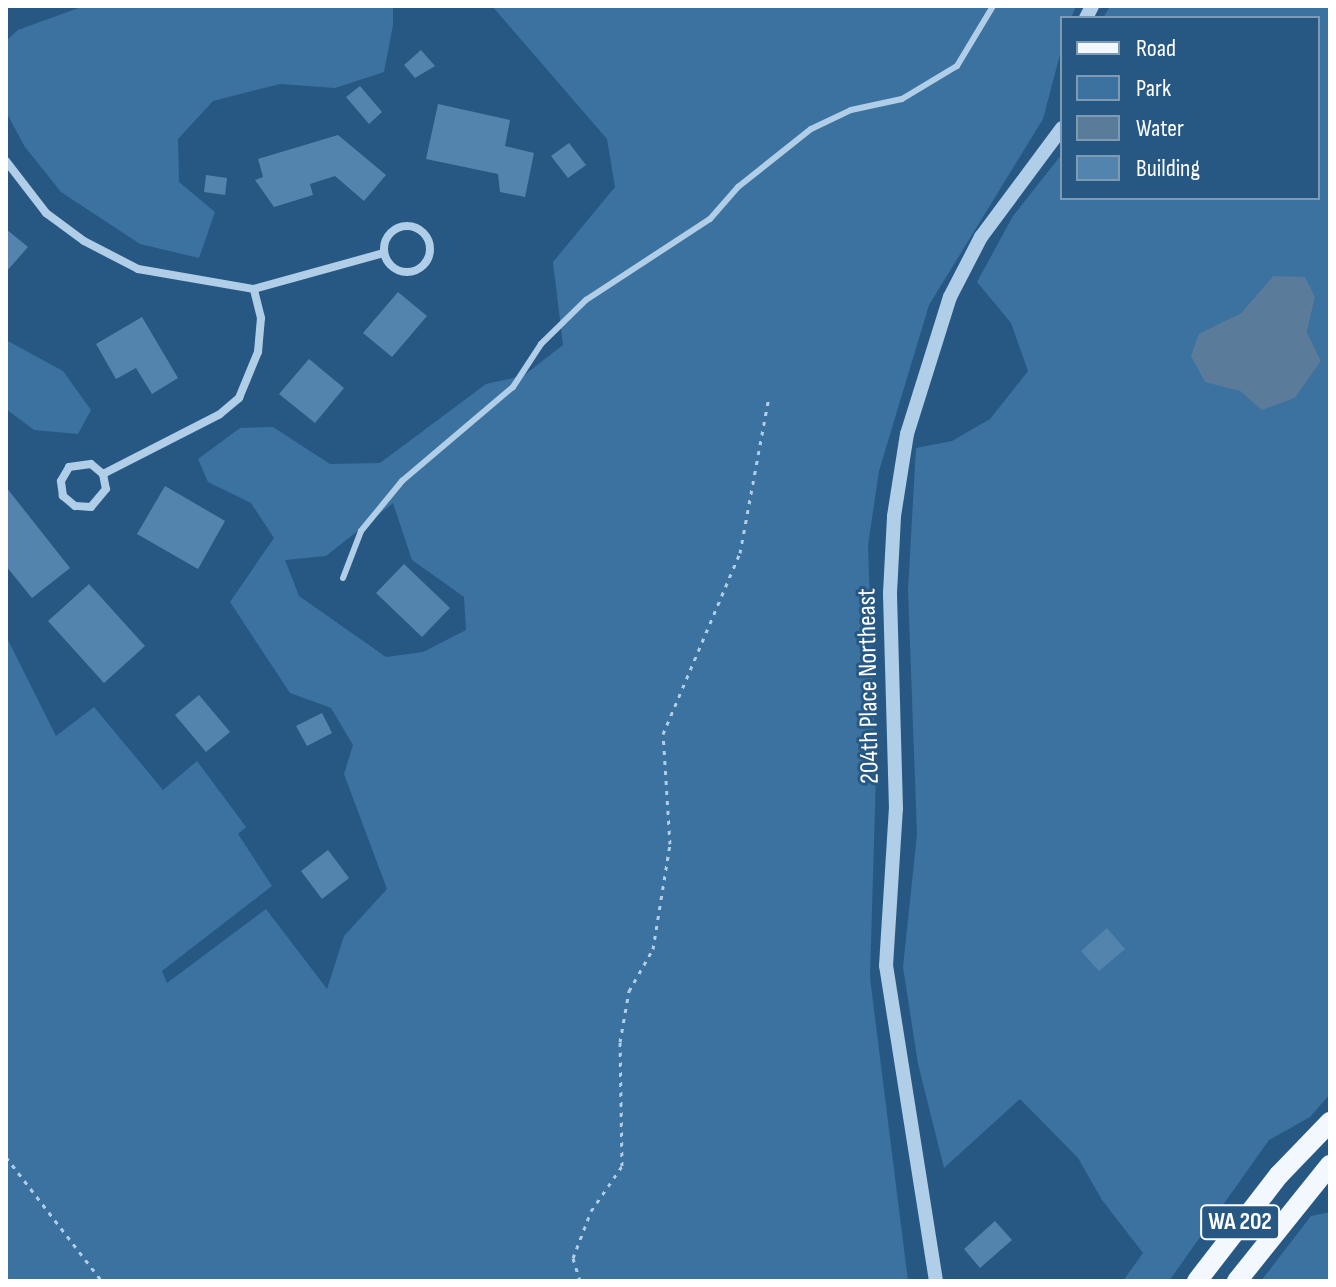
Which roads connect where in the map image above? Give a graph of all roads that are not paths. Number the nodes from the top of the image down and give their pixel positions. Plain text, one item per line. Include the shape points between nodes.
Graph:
1 (993, 6) edge
2 (1060, 131) edge
3 (6, 161) edge
4 (384, 253) junction
5 (254, 289) junction
6 (103, 474) junction
7 (343, 578) dead end
8 (1330, 1122) edge
9 (1330, 1165) edge
10 (936, 1281) edge
11 (1197, 1281) edge
12 (1237, 1281) edge

1 - 7 lane via 957,66 902,99 851,110 811,129 738,187 710,219 586,300 541,344 513,387 402,481 361,531
2 - 10 street, 204th Place Northeast via 981,237 950,297 907,434 894,516 890,593 896,809 886,966
3 - 5 street via 46,213 117,259 175,278
4 - 4 street via 392,267 407,272 427,260 430,244 420,230 399,227 387,238
4 - 5 street
5 - 6 street via 261,318 258,352 239,398 220,414
6 - 6 street via 84,462 69,467 61,481 63,496 75,506 91,507 106,489
8 - 11 main road, WA 202 via 1279,1175
9 - 12 main road, WA 202

